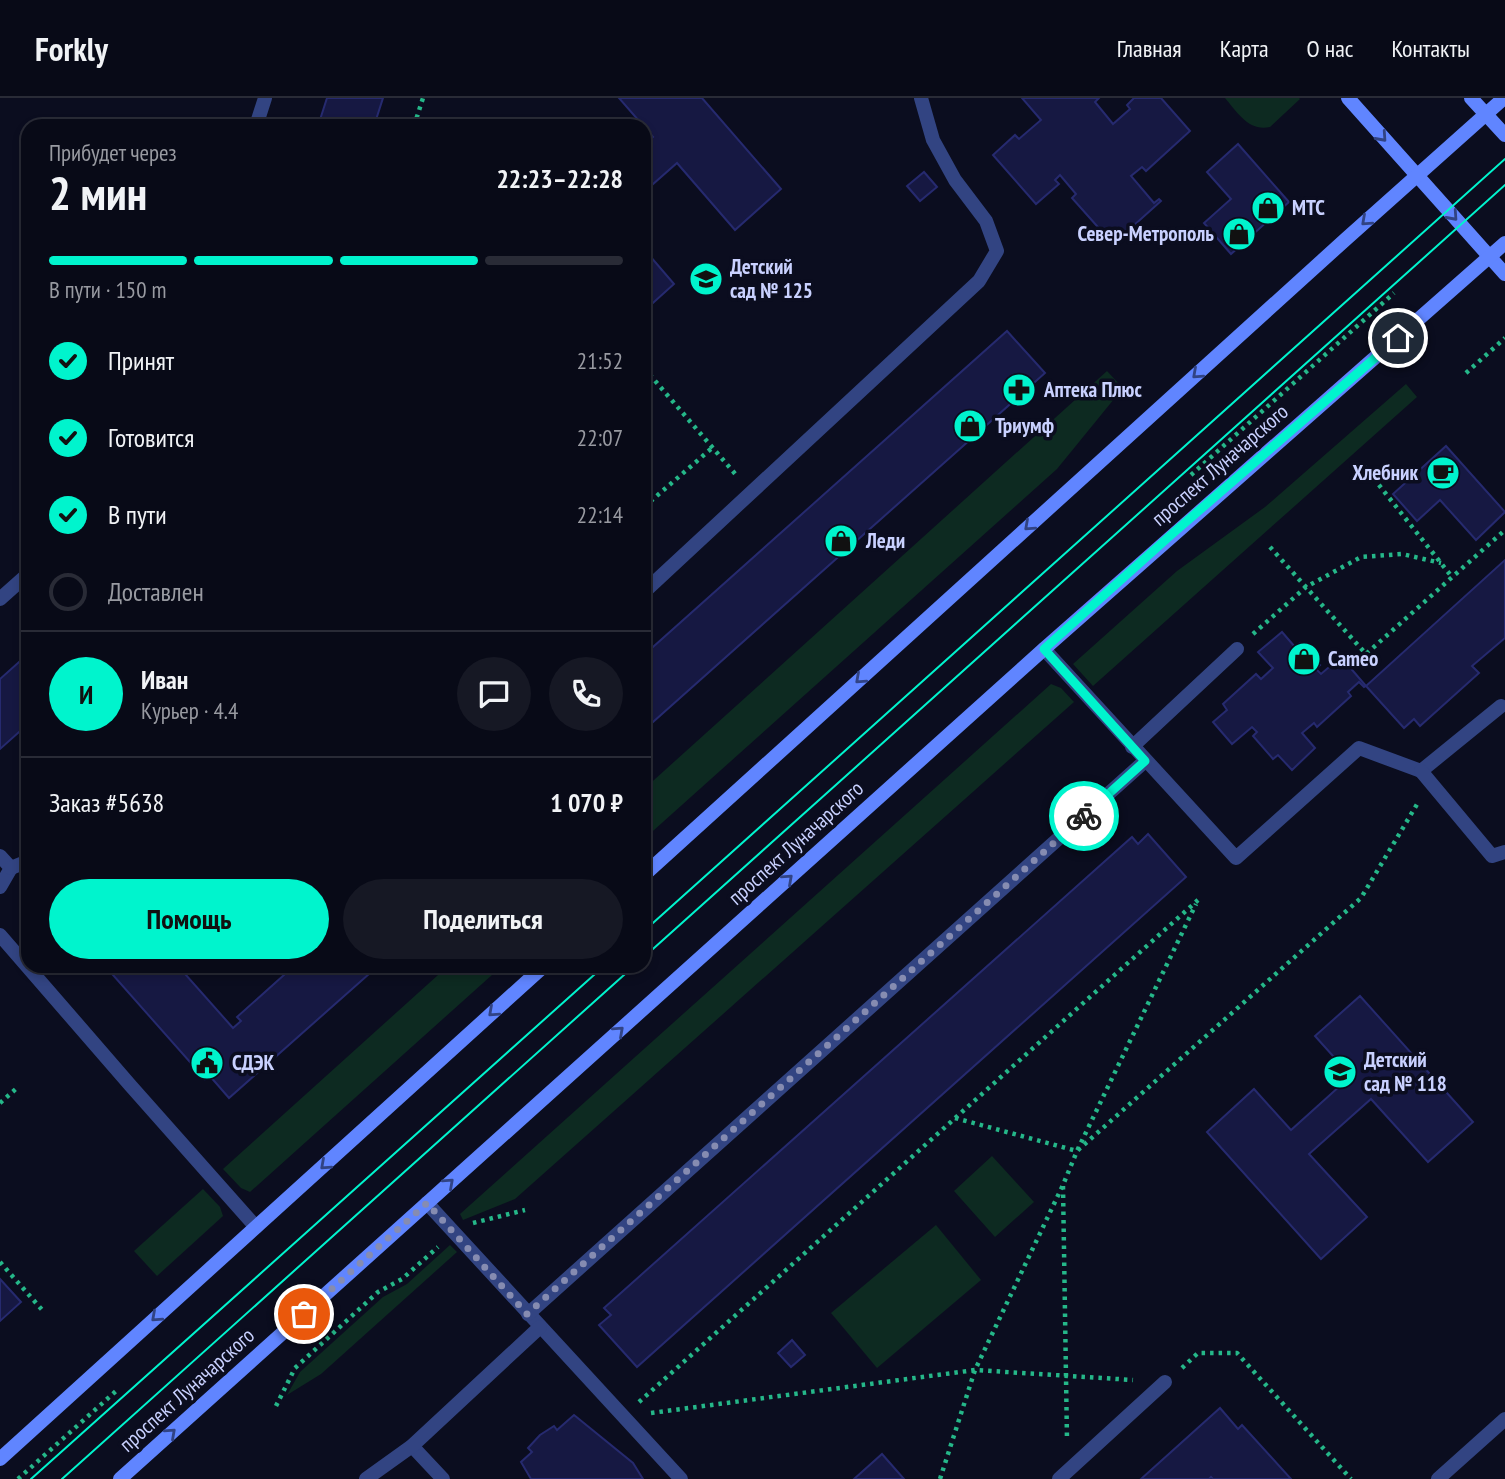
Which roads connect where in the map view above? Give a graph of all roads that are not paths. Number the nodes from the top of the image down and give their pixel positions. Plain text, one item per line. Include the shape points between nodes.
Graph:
1 (265, 98) edge
2 (920, 98) edge
3 (1348, 98) edge
4 (1472, 98) edge
5 (1504, 98) edge
6 (1486, 114) junction
7 (258, 119) edge
8 (1505, 135) edge
9 (1417, 175) junction
10 (1505, 243) edge
11 (1490, 257) junction
12 (1505, 274) edge
13 (21, 580) edge
14 (651, 586) edge
15 (0, 599) edge
16 (1044, 649) junction
17 (1237, 649) road end
18 (1504, 706) edge
19 (1132, 747) junction
20 (1145, 761) junction
21 (1425, 777) junction
22 (1505, 852) edge
23 (0, 856) edge
24 (21, 864) edge
25 (11, 868) junction
26 (651, 869) edge
27 (0, 887) edge
28 (0, 935) edge
29 (21, 959) edge
30 (33, 973) edge
31 (536, 973) edge
32 (427, 1203) junction
33 (256, 1227) junction
34 (527, 1314) junction
35 (540, 1327) junction
36 (1165, 1382) road end
37 (1505, 1419) edge
38 (412, 1446) junction
39 (0, 1459) edge
40 (1063, 1475) edge
41 (120, 1479) edge
42 (366, 1479) edge
43 (443, 1479) edge
44 (681, 1479) edge
45 (1438, 1479) edge

1 - 7 lane
2 - 14 lane via 933,141 986,221 997,251 979,281
3 -> 9 main road
4 - 6 main road
5 - 6 main road
6 - 8 main road
6 - 9 main road
9 -> 11 main road
9 -> 26 main road
10 - 11 main road, проспект Луначарского
11 - 12 main road
11 - 16 main road, проспект Луначарского
13 - 15 lane
16 - 19 lane
32 -> 16 main road, проспект Луначарского
17 - 19 lane
18 - 21 lane
19 - 20 lane
20 - 21 lane via 1236,858 1359,748
20 - 34 lane
21 - 22 lane via 1492,856
23 - 25 lane
24 - 25 lane
25 - 27 lane
28 - 29 lane
30 - 33 lane
31 -> 33 main road
32 - 34 lane
41 -> 32 main road, проспект Луначарского
33 -> 39 main road
34 - 35 lane
35 - 38 lane
35 - 44 lane
36 - 40 lane
37 - 45 lane
38 - 42 lane
38 - 43 lane

